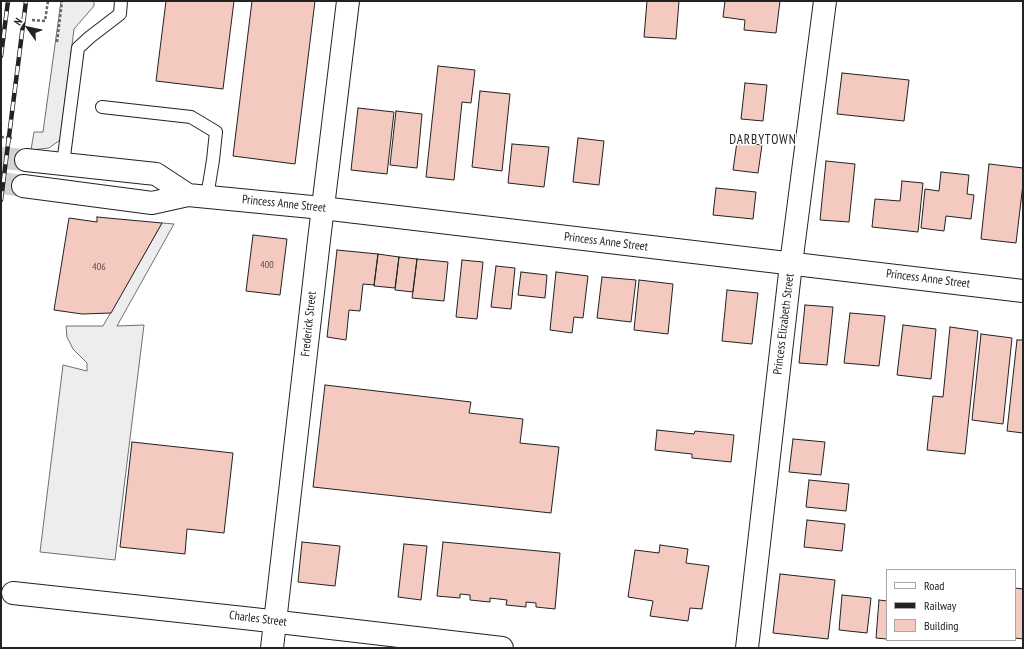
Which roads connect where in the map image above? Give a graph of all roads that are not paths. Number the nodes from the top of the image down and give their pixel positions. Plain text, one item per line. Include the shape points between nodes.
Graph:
1 (121, 1) edge
2 (348, 1) edge
3 (826, 1) edge
4 (102, 107) dead end
5 (26, 160) tunnel mouth
6 (63, 164) junction
7 (23, 186) tunnel mouth
8 (198, 196) junction
9 (322, 208) junction
10 (791, 264) junction
11 (1023, 291) edge
12 (13, 593) dead end
13 (276, 621) junction
14 (272, 648) edge
15 (502, 648) edge
16 (747, 648) edge

1 - 6 lane via 120,14 78,48
2 - 9 street, Frederick Street
3 - 10 street, Princess Elizabeth Street
4 - 8 lane via 191,117 216,132 213,160
5 - 6 street, Princess Anne Street
6 - 8 street, Princess Anne Street via 156,174
7 - 8 street, Princess Anne Street via 152,202
8 - 9 street, Princess Anne Street
9 - 10 street, Princess Anne Street
9 - 13 street, Frederick Street
10 - 11 street, Princess Anne Street
10 - 16 street, Princess Elizabeth Street
12 - 13 street, Charles Street
13 - 14 street, Frederick Street
13 - 15 street, Charles Street

